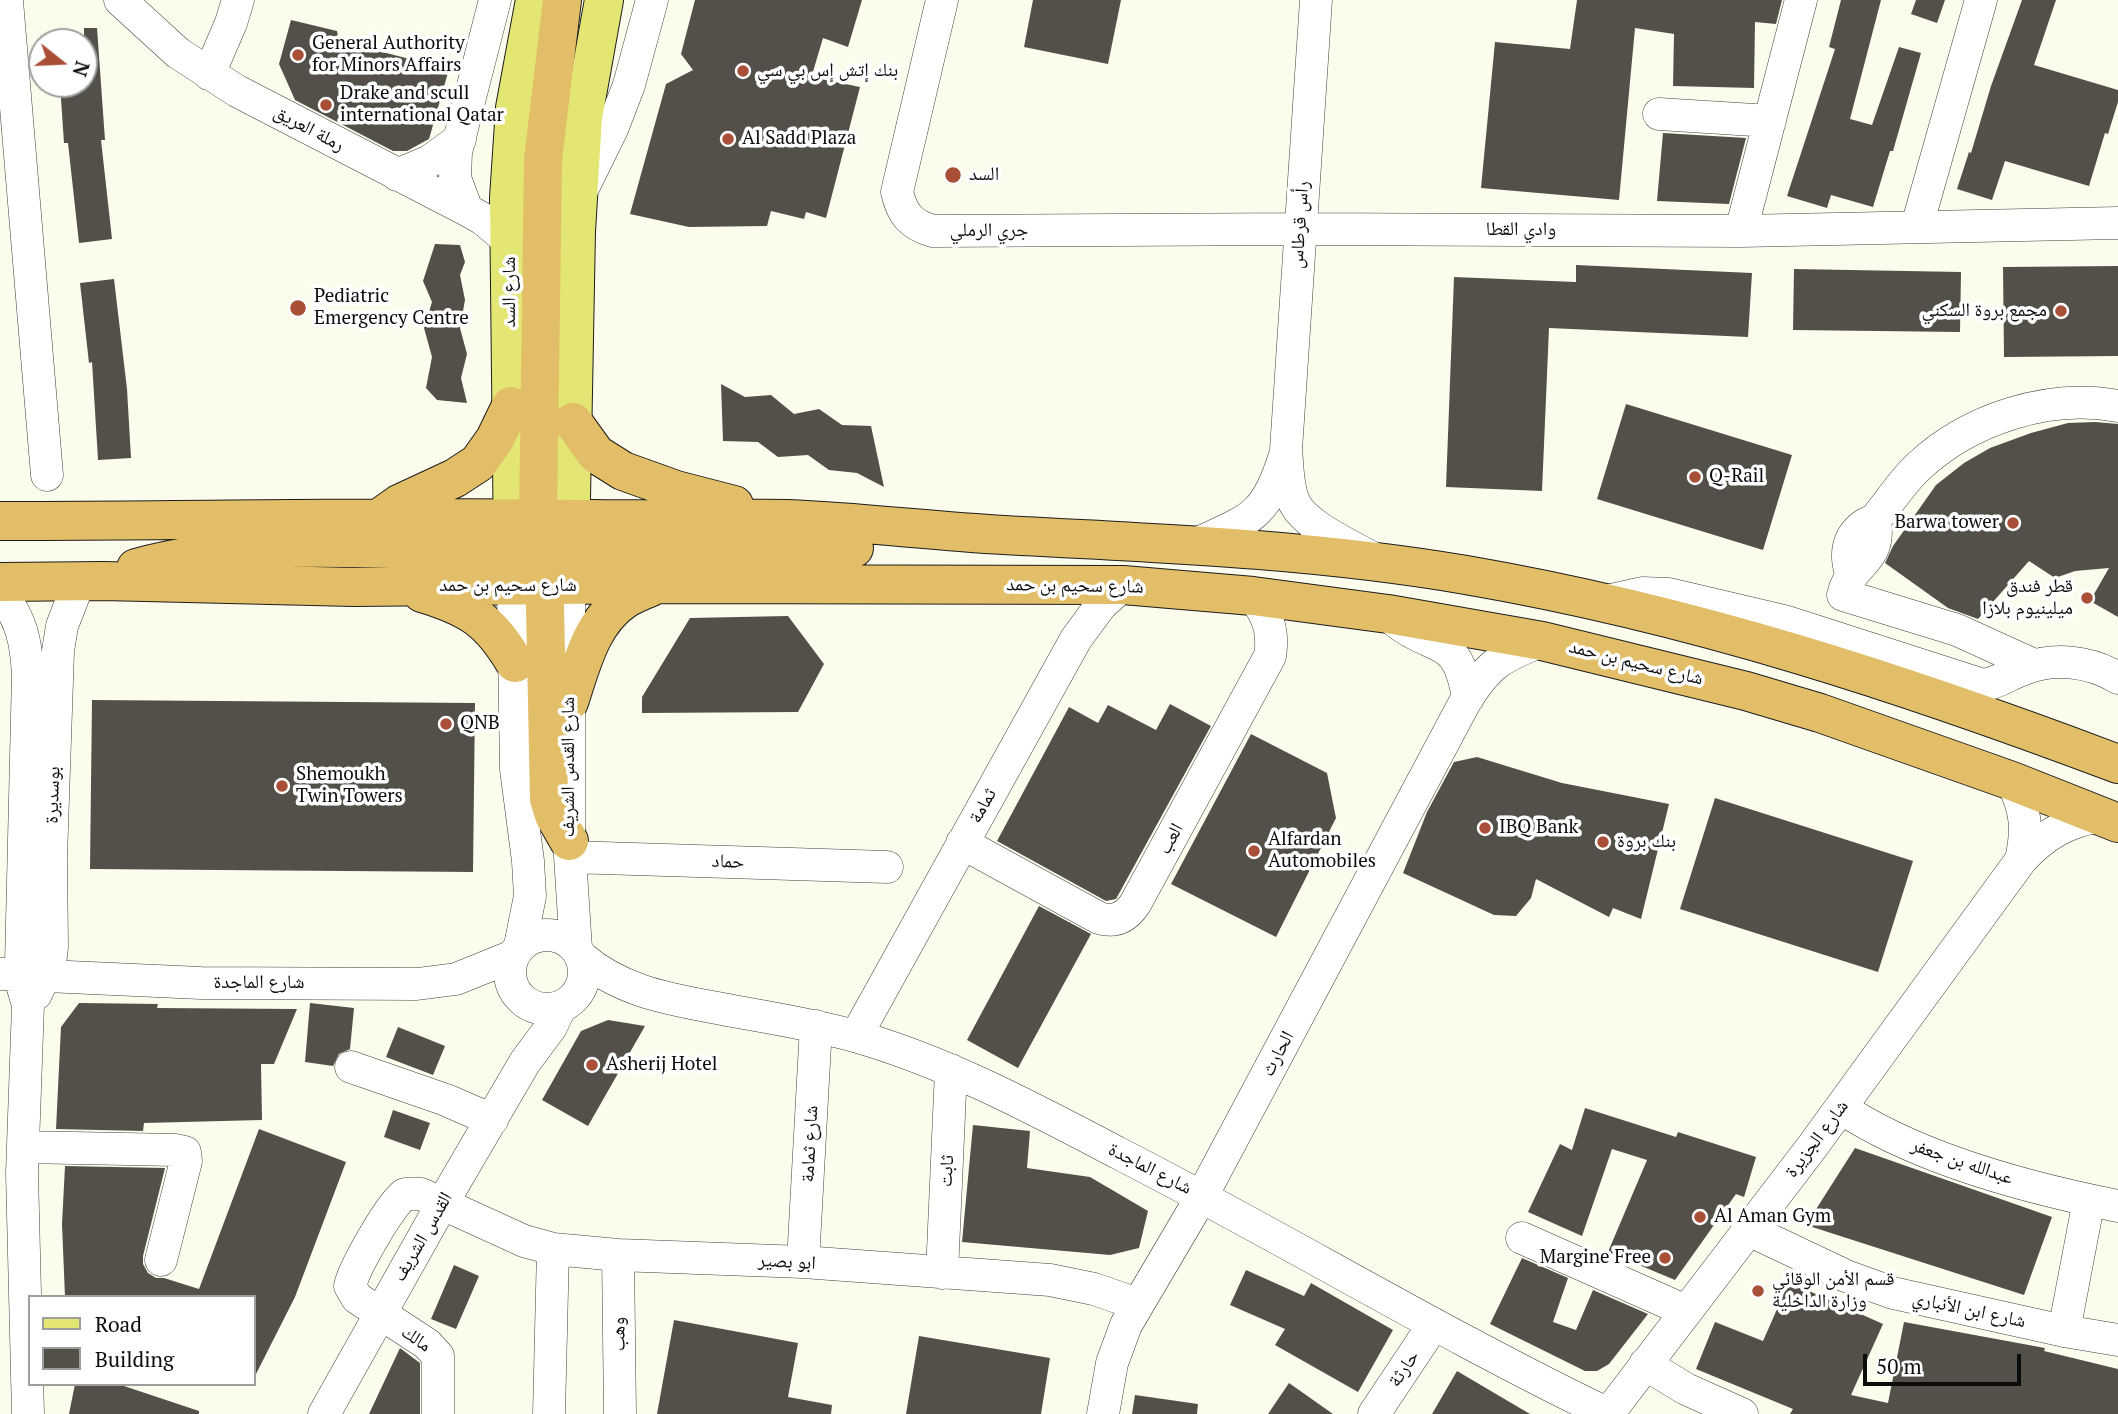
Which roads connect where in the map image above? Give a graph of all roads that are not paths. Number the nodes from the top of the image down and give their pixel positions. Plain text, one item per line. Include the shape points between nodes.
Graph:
1 (120, 0) edge
2 (238, 0) edge
3 (495, 0) edge
4 (535, 0) edge
5 (562, 0) edge
6 (604, 0) edge
7 (652, 0) edge
8 (942, 0) edge
9 (1316, 0) edge
10 (1801, 0) edge
11 (1981, 0) edge
12 (8, 1) edge
13 (209, 74) junction
14 (1659, 114) dead end
15 (1770, 121) junction
16 (460, 139) junction
17 (397, 175) junction
18 (578, 196) junction
19 (467, 210) junction
20 (2118, 223) edge
21 (1917, 226) junction
22 (521, 228) junction
23 (1300, 229) junction
24 (1741, 231) junction
25 (14, 240) edge
26 (511, 406) junction
27 (2118, 406) edge
28 (573, 422) junction
29 (1286, 450) junction
30 (47, 475) dead end
31 (380, 517) junction
32 (132, 519) junction
33 (790, 519) junction
34 (0, 520) edge
35 (947, 532) junction
36 (1194, 545) junction
37 (0, 547) edge
38 (540, 550) junction
39 (1378, 561) junction
40 (0, 582) edge
41 (91, 582) junction
42 (657, 584) junction
43 (1847, 584) junction
44 (1123, 585) junction
45 (400, 586) junction
46 (0, 592) edge
47 (1253, 596) junction
48 (1601, 603) junction
49 (1388, 614) junction
50 (1828, 635) junction
51 (1542, 641) junction
52 (514, 663) junction
53 (1880, 665) junction
54 (2034, 665) junction
55 (2118, 678) edge
56 (1468, 698) junction
57 (569, 702) junction
58 (40, 745) junction
59 (2118, 764) edge
60 (2012, 781) junction
61 (2109, 819) edge
62 (962, 843) junction
63 (570, 849) junction
64 (2021, 860) junction
65 (887, 867) dead end
66 (517, 951) junction
67 (578, 952) junction
68 (24, 983) edge
69 (664, 998) junction
70 (526, 1002) junction
71 (566, 1003) junction
72 (816, 1026) junction
73 (856, 1036) junction
74 (525, 1062) junction
75 (351, 1067) dead end
76 (951, 1070) junction
77 (1841, 1108) junction
78 (492, 1120) junction
79 (15, 1164) edge
80 (1202, 1196) junction
81 (2104, 1203) edge
82 (442, 1204) junction
83 (1749, 1230) junction
84 (1522, 1238) dead end
85 (553, 1250) junction
86 (618, 1255) junction
87 (161, 1260) dead end
88 (803, 1262) junction
89 (942, 1273) junction
90 (1135, 1307) junction
91 (1686, 1311) junction
92 (379, 1314) junction
93 (1434, 1324) junction
94 (2064, 1331) junction
95 (2118, 1340) edge
96 (1645, 1364) junction
97 (28, 1414) edge
98 (324, 1414) edge
99 (438, 1414) edge
100 (549, 1414) edge
101 (620, 1414) edge
102 (1103, 1414) edge
103 (1374, 1414) edge
104 (1608, 1414) edge
105 (1742, 1414) edge

1 - 13 street, رملة العريق via 178,53
2 - 13 street
3 - 16 street
4 - 22 main road, شارع السد via 515,108 511,164
5 - 22 highway via 543,160
6 - 18 main road via 583,117
7 - 18 street via 629,85
8 - 23 street, جري الرملي via 897,192 900,207 919,228 953,232
9 - 23 street, رأس قرطاس
10 - 15 street
11 - 21 street
12 - 25 street
13 - 17 street, رملة العريق
14 - 15 street
15 - 24 street
16 - 17 street via 430,161
16 - 19 street via 455,178
17 - 19 street, رملة العريق
18 - 28 main road
19 - 22 street, رملة العريق
20 - 21 street, وادي القطا
21 - 24 street, وادي القطا
22 - 26 main road, شارع السد
22 - 38 highway
23 - 24 street, وادي القطا
23 - 29 street, رأس قرطاس
25 - 30 street
26 - 31 highway via 478,463
26 - 38 main road, شارع السد
27 - 43 street via 2047,406 2009,414 1962,435 1920,465 1895,492 1875,520 1873,551
28 - 33 highway via 596,454 623,471 676,490
28 - 38 main road
29 - 36 street, رأس قرطاس via 1271,494 1255,514
29 - 39 street, رأس قرطاس via 1291,495 1300,513
31 - 32 highway, شارع سحيم بن حمد
31 - 38 highway, شارع سحيم بن حمد
32 - 34 highway, شارع سحيم بن حمد
32 - 37 highway via 108,540 89,545
33 - 35 highway, شارع سحيم بن حمد
33 - 38 highway, شارع سحيم بن حمد
35 - 36 highway, شارع سحيم بن حمد
35 - 38 highway via 862,548
36 - 39 highway, شارع سحيم بن حمد
38 - 41 highway via 254,549 161,561
38 - 42 highway, شارع سحيم بن حمد
38 - 45 highway, شارع سحيم بن حمد
38 - 52 street
38 - 57 street, شارع القدس الشريف
38 - 63 highway via 549,799
39 - 48 highway, شارع سحيم بن حمد
40 - 41 highway, شارع سحيم بن حمد
41 - 45 highway, شارع سحيم بن حمد
41 - 58 street, بوسديرة via 62,626
42 - 44 highway, شارع سحيم بن حمد
42 - 57 highway via 625,599 602,622
43 - 50 street
43 - 54 street
44 - 47 highway, شارع سحيم بن حمد
44 - 62 street, ثمامة via 1101,604 1076,639
45 - 52 highway via 481,619
46 - 58 street, بوسديرة via 13,609 26,647
47 - 49 highway, شارع سحيم بن حمد
47 - 62 street, العب via 1268,618 1270,656 1126,915 1113,920 1099,918
48 - 50 street, شارع سحيم بن حمد via 1627,594 1670,594
48 - 53 highway, شارع سحيم بن حمد
49 - 51 highway, شارع سحيم بن حمد
49 - 56 street via 1452,654 1462,669
50 - 53 street, شارع سحيم بن حمد
51 - 56 street, الحارث via 1496,662
51 - 60 highway, شارع سحيم بن حمد via 1820,713
52 - 66 street via 516,769 530,896
53 - 54 street, شارع سحيم بن حمد via 1983,685
53 - 59 highway, شارع سحيم بن حمد
54 - 55 street, شارع سحيم بن حمد via 2084,664
56 - 80 street, الحارث
57 - 63 street, شارع القدس الشريف
58 - 68 street, بوسديرة via 37,883 52,947 50,964
60 - 61 highway, شارع سحيم بن حمد
60 - 64 street, شارع الجزيرة via 2026,818
61 - 64 street, شارع الجزيرة via 2076,820 2054,830
62 - 73 street, ثمامة
63 - 65 street, حماد
63 - 67 street, شارع القدس الشريف
64 - 77 street, شارع الجزيرة
66 - 67 street via 533,937 549,934 564,939
66 - 68 street, شارع الماجدة via 456,979 417,984
66 - 70 street via 510,970 512,985
67 - 69 street, شارع الماجدة via 595,969 623,985
67 - 71 street via 583,979
68 - 79 street, بوسديرة
69 - 71 street, شارع الماجدة
69 - 72 street, شارع الماجدة
70 - 71 street via 539,1008
70 - 74 street, القدس الشريف
71 - 74 street, القدس الشريف
72 - 73 street, شارع الماجدة
72 - 88 street, شارع ثمامة
73 - 76 street, شارع الماجدة
74 - 78 street, القدس الشريف
75 - 78 street
76 - 80 street, شارع الماجدة
76 - 89 street, ثابت
77 - 81 street, عبدالله بن جعفر via 1905,1143 1997,1176
77 - 83 street, شارع الجزيرة
78 - 82 street, القدس الشريف
79 - 87 street via 185,1152
79 - 97 street, بوسديرة
80 - 90 street, الحارث
80 - 93 street, شارع الماجدة
81 - 94 street, عبدالله بن جعفر
82 - 85 street, ابو بصير
82 - 92 street, القدس الشريف
82 - 92 street, ابو بصير via 421,1194 405,1194 380,1228 350,1286 357,1298
83 - 91 street, شارع الجزيرة
83 - 94 street, شارع ابن الأنباري via 1893,1293
84 - 91 street
85 - 86 street, ابو بصير
85 - 100 street
86 - 88 street, ابو بصير
86 - 101 street, وهب
88 - 89 street, ابو بصير
89 - 90 street, ابو بصير via 1075,1284
90 - 102 street, الحارث via 1112,1363
91 - 96 street, شارع الجزيرة
92 - 98 street, القدس الشريف
92 - 99 street, مالك via 428,1344 438,1356
93 - 103 street, حارثة
93 - 104 street, شارع الماجدة
94 - 95 street, شارع ابن الأنباري
96 - 104 street, شارع الجزيرة
96 - 105 street via 1686,1390

